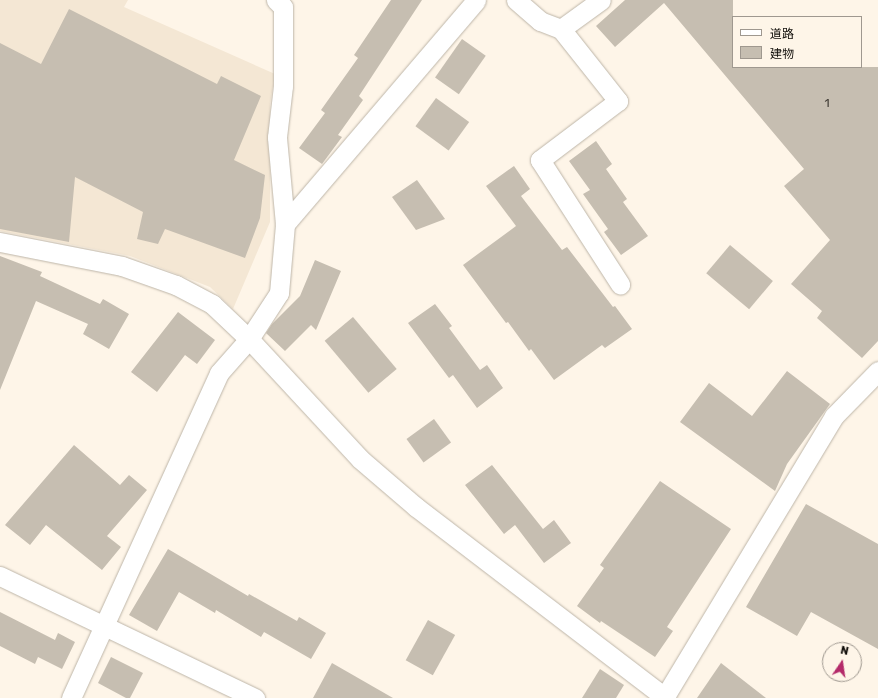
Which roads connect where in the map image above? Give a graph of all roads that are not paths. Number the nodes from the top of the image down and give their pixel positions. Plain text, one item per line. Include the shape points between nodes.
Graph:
1 (276, 0) edge
2 (476, 0) edge
3 (516, 0) edge
4 (601, 0) edge
5 (561, 29) junction
6 (285, 224) junction
7 (0, 242) edge
8 (620, 284) dead end
9 (249, 338) junction
10 (878, 371) edge
11 (0, 576) edge
12 (104, 627) junction
13 (70, 698) edge
14 (255, 698) edge
15 (665, 698) edge

1 - 6 street via 283,7 283,86 277,137
2 - 6 street
3 - 5 street via 540,22
4 - 5 street
5 - 8 street via 618,102 540,160
6 - 9 street via 279,293
7 - 9 street via 122,266 176,285 212,304
9 - 12 street via 219,373
9 - 15 street via 360,459 416,507
10 - 15 street via 834,416
11 - 12 street
12 - 13 street
12 - 14 street

